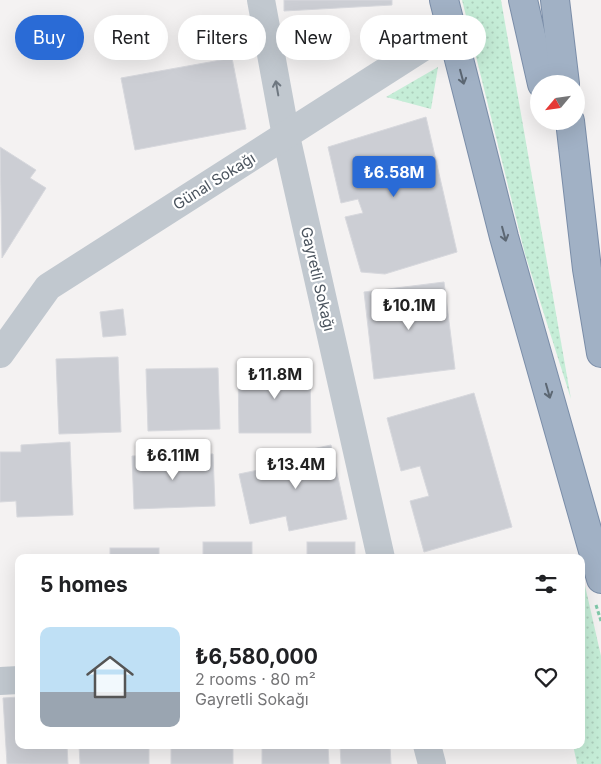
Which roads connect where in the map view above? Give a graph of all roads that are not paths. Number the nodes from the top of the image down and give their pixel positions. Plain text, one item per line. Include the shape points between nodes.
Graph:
1 (261, 0) edge
2 (444, 0) edge
3 (524, 0) edge
4 (555, 0) edge
5 (447, 15) edge
6 (404, 60) edge
7 (458, 60) edge
8 (540, 75) edge
9 (564, 75) edge
10 (554, 130) edge
11 (571, 130) edge
12 (286, 136) junction
13 (587, 269) junction
14 (601, 353) edge
15 (0, 354) edge
16 (380, 554) edge
17 (601, 578) edge
18 (15, 680) edge
19 (0, 681) edge
20 (428, 749) edge
21 (432, 764) edge

12 -> 1 street, Gayretli Sokağı
2 - 5 highway
3 - 8 highway
4 - 9 highway
6 - 12 street, Günal Sokağı
7 -> 17 highway via 504,237
10 - 13 highway
11 - 13 highway
12 - 15 street, Günal Sokağı via 48,287
12 - 16 street, Gayretli Sokağı
13 - 14 highway
18 - 19 street
20 - 21 street

